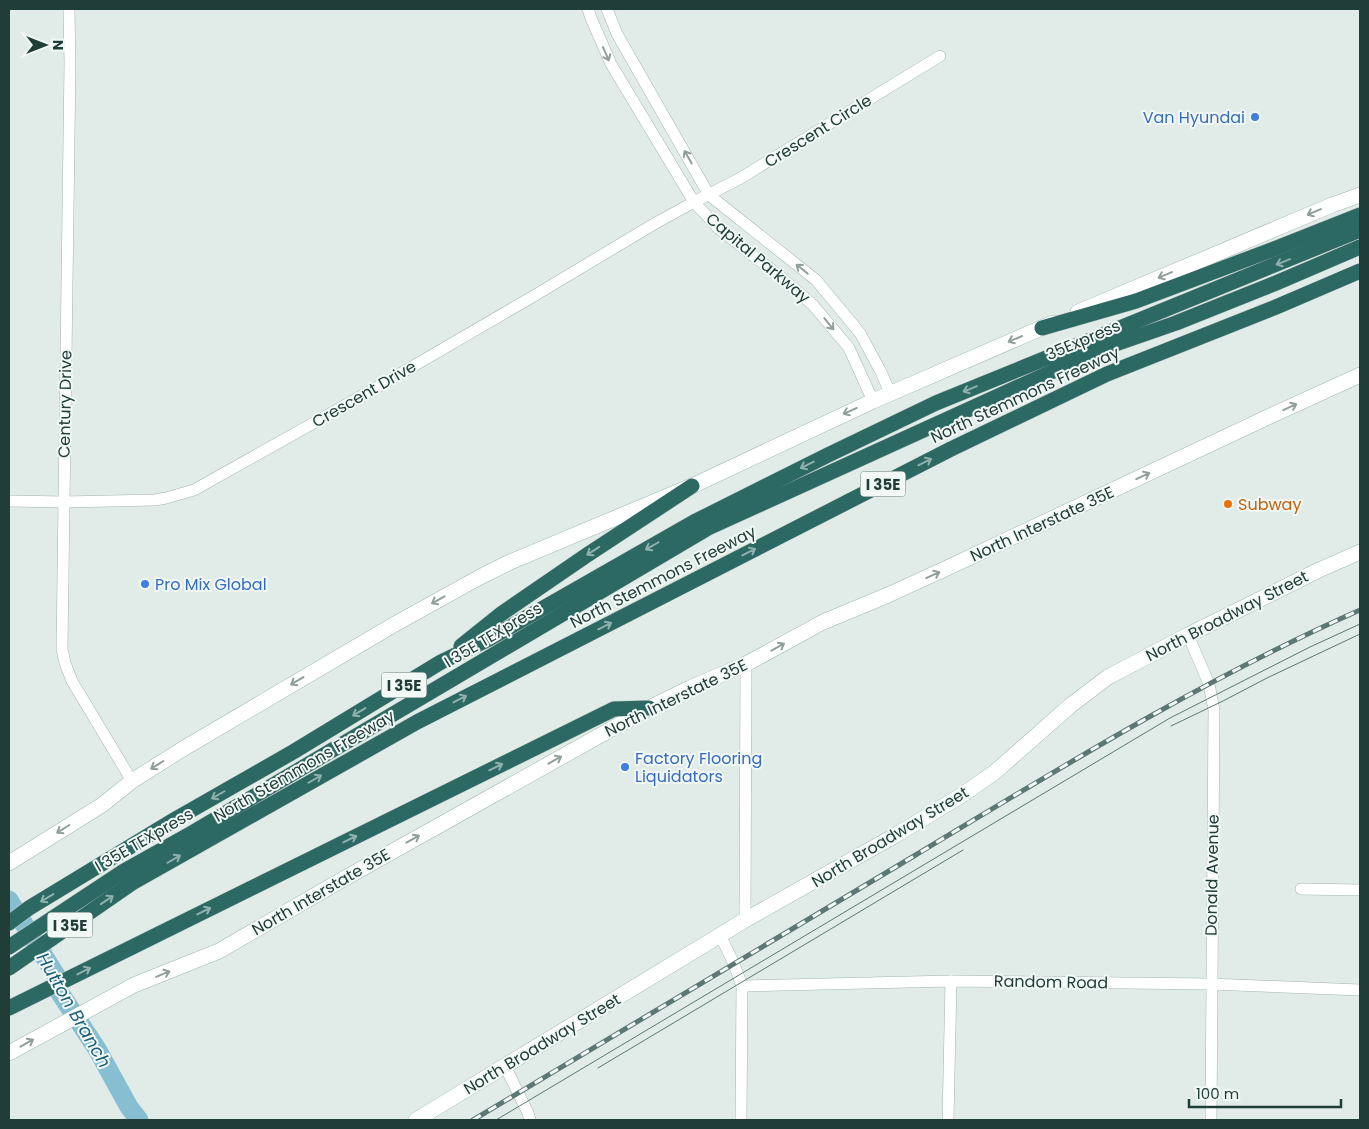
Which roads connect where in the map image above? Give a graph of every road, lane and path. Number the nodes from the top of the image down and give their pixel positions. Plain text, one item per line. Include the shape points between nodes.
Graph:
1 (69, 9) edge
2 (588, 9) edge
3 (607, 9) edge
4 (940, 56) dead end
5 (709, 195) junction
6 (1360, 195) edge
7 (694, 202) junction
8 (1360, 215) edge
9 (1360, 230) edge
10 (1360, 247) edge
11 (1360, 271) edge
12 (1042, 328) junction
13 (1360, 375) edge
14 (890, 393) junction
15 (873, 401) junction
16 (823, 475) joint
17 (692, 486) junction
18 (9, 501) edge
19 (64, 502) junction
20 (1360, 552) edge
21 (1188, 635) junction
22 (441, 662) junction
23 (746, 664) junction
24 (649, 708) junction
25 (132, 781) junction
26 (9, 863) edge
27 (128, 877) junction
28 (1301, 889) dead end
29 (1360, 890) edge
30 (745, 920) junction
31 (9, 923) edge
32 (720, 935) junction
33 (9, 947) edge
34 (9, 968) edge
35 (951, 982) junction
36 (1211, 984) junction
37 (742, 986) junction
38 (1360, 990) edge
39 (9, 1008) edge
40 (9, 1053) edge
41 (505, 1066) junction
42 (416, 1120) edge
43 (530, 1120) edge
44 (741, 1120) edge
45 (948, 1120) edge
46 (1211, 1120) edge

1 - 19 street, Century Drive
2 -> 7 street, Capital Parkway via 611,64
5 -> 3 street, Capital Parkway via 617,34
4 - 5 street, Crescent Circle
5 - 7 street, Crescent Circle
14 -> 5 street, Capital Parkway via 860,333 816,280
6 -> 12 main road via 1332,204
7 -> 15 street, Capital Parkway via 720,229 814,305 849,348
7 - 19 street, Crescent Drive via 194,490 155,500
8 - 12 highway via 1136,301
9 -> 22 highway, North Stemmons Freeway / I 35E via 936,403 694,522 489,639
10 - 16 highway, 35Express via 1276,283 1104,348
27 -> 11 highway, North Stemmons Freeway / I 35E via 416,722 951,449 1107,374
12 -> 14 main road
23 -> 13 main road, North Interstate 35E via 823,622 947,568
14 - 15 main road
15 -> 17 main road
16 - 27 highway, I 35E TEXpress via 708,528 200,828
17 -> 22 highway via 502,614
17 -> 25 main road via 480,577 307,675
18 - 19 street, Crescent Drive
19 - 25 street, Century Drive via 62,649 65,663 72,681
20 - 21 main road, North Broadway Street
21 - 30 main road, North Broadway Street via 1108,677 995,772 962,795
21 - 36 street, Donald Avenue via 1209,684 1214,710
22 -> 31 highway, North Stemmons Freeway / I 35E via 174,820
23 - 24 main road, North Interstate 35E
23 - 30 street
39 -> 24 highway via 614,709
40 -> 24 main road, North Interstate 35E via 118,993 219,952
25 -> 26 main road via 102,805
27 - 33 highway, I 35E TEXpress
34 -> 27 highway, North Stemmons Freeway / I 35E
28 - 29 street
30 - 32 main road, North Broadway Street
32 - 37 street
32 - 41 main road, North Broadway Street
35 - 36 street, Random Road
35 - 37 street, Random Road
35 - 45 street
36 - 38 street, Random Road
36 - 46 street, Donald Avenue
37 - 44 street
41 - 42 main road, North Broadway Street
41 - 43 street

